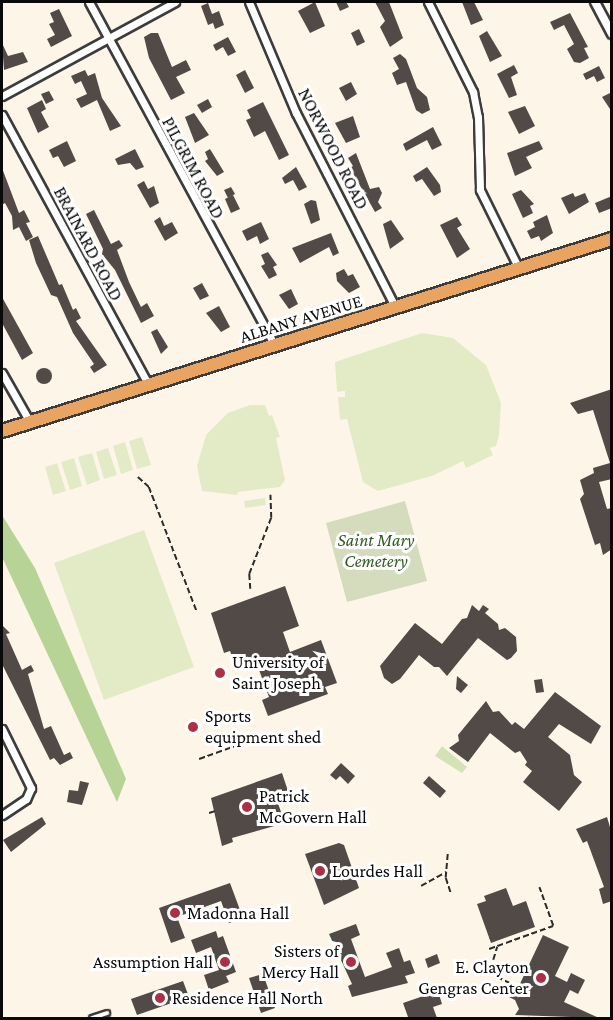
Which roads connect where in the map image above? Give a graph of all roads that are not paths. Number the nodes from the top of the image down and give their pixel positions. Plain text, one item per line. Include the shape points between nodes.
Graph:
1 (88, 2) edge
2 (175, 2) edge
3 (249, 2) edge
4 (428, 2) edge
5 (595, 2) edge
6 (612, 34) edge
7 (106, 37) junction
8 (2, 96) edge
9 (2, 115) edge
10 (612, 240) edge
11 (519, 269) junction
12 (396, 308) junction
13 (275, 346) junction
14 (2, 373) edge
15 (149, 386) junction
16 (30, 422) junction
17 (2, 431) edge
18 (2, 729) edge
19 (2, 815) edge
20 (107, 1013) dead end
21 (92, 1018) edge

1 - 7 street, PILGRIM ROAD
2 - 7 street
3 - 12 street, NORWOOD ROAD via 296,113
4 - 11 street via 473,92 478,117 480,190
5 - 6 street
7 - 8 street
7 - 13 street, PILGRIM ROAD
9 - 15 street, BRAINARD ROAD
10 - 11 highway, ALBANY AVENUE
11 - 12 highway, ALBANY AVENUE
12 - 13 highway, ALBANY AVENUE
13 - 15 highway, ALBANY AVENUE
14 - 16 street
15 - 16 highway, ALBANY AVENUE
16 - 17 highway, ALBANY AVENUE
18 - 19 street via 31,792
20 - 21 lane

